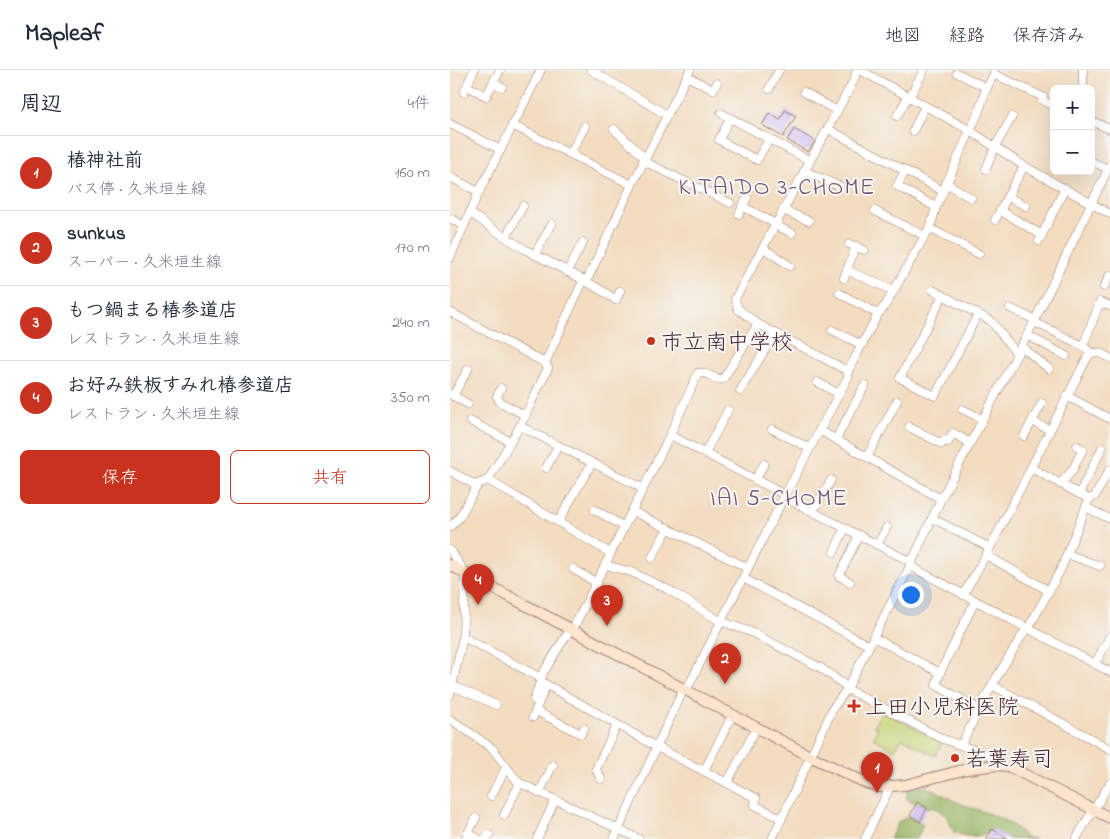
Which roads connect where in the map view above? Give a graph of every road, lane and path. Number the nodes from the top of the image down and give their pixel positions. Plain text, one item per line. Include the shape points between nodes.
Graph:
1 (474, 70) edge
2 (500, 70) edge
3 (541, 70) edge
4 (591, 70) edge
5 (779, 70) edge
6 (858, 70) edge
7 (924, 70) edge
8 (1083, 70) edge
9 (994, 72) edge
10 (689, 73) edge
11 (957, 73) dead end
12 (493, 83) junction
13 (717, 83) dead end
14 (1083, 85) edge
15 (502, 87) dead end
16 (987, 88) junction
17 (769, 89) dead end
18 (804, 92) dead end
19 (909, 97) junction
20 (1050, 104) edge
21 (925, 106) junction
22 (837, 111) junction
23 (721, 113) dead end
24 (667, 115) junction
25 (897, 116) dead end
26 (1012, 117) dead end
27 (730, 118) junction
28 (1095, 123) edge
29 (450, 124) edge
30 (512, 125) junction
31 (585, 126) dead end
32 (828, 129) junction
33 (1110, 129) edge
34 (969, 130) junction
35 (912, 131) dead end
36 (617, 135) dead end
37 (769, 139) junction
38 (995, 147) junction
39 (501, 150) junction
40 (570, 154) junction
41 (644, 159) junction
42 (810, 161) junction
43 (1095, 162) edge
44 (1024, 166) junction
45 (1109, 167) edge
46 (986, 169) dead end
47 (804, 171) junction
48 (905, 171) junction
49 (450, 177) edge
50 (946, 183) junction
51 (632, 185) junction
52 (839, 186) dead end
53 (1065, 188) junction
54 (943, 191) junction
55 (480, 192) junction
56 (1008, 197) junction
57 (746, 198) dead end
58 (971, 198) dead end
59 (1091, 202) junction
60 (730, 203) dead end
61 (523, 206) dead end
62 (1026, 206) dead end
63 (936, 207) junction
64 (783, 210) junction
65 (875, 211) dead end
66 (1001, 211) junction
67 (470, 213) junction
68 (1110, 214) edge
69 (450, 218) edge
70 (996, 220) dead end
71 (809, 221) dead end
72 (552, 224) dead end
73 (776, 224) junction
74 (464, 226) junction
75 (929, 228) junction
76 (792, 233) dead end
77 (925, 236) junction
78 (506, 237) junction
79 (583, 242) dead end
80 (762, 248) junction
81 (864, 250) dead end
82 (535, 254) junction
83 (979, 254) dead end
84 (450, 258) edge
85 (790, 266) dead end
86 (567, 272) junction
87 (1110, 275) edge
88 (585, 280) junction
89 (1104, 286) dead end
90 (934, 290) dead end
91 (620, 291) dead end
92 (894, 291) junction
93 (839, 293) dead end
94 (943, 295) junction
95 (1110, 306) edge
96 (1010, 308) dead end
97 (450, 312) edge
98 (878, 314) junction
99 (978, 314) junction
100 (1034, 321) junction
101 (758, 324) junction
102 (832, 330) dead end
103 (775, 333) junction
104 (1027, 335) junction
105 (862, 345) junction
106 (1021, 346) junction
107 (1083, 346) junction
108 (1092, 353) junction
109 (1017, 354) junction
110 (1066, 356) dead end
111 (1110, 358) edge
112 (545, 363) junction
113 (468, 369) dead end
114 (1048, 369) dead end
115 (848, 371) junction
116 (817, 382) dead end
117 (865, 385) dead end
118 (501, 388) dead end
119 (740, 391) dead end
120 (839, 394) junction
121 (451, 395) edge
122 (1067, 396) junction
123 (897, 401) dead end
124 (1042, 403) dead end
125 (468, 404) dead end
126 (962, 409) dead end
127 (728, 410) dead end
128 (526, 416) junction
129 (1110, 419) edge
130 (982, 420) junction
131 (470, 421) dead end
132 (1032, 421) junction
133 (520, 426) junction
134 (909, 427) dead end
135 (772, 429) dead end
136 (819, 430) junction
137 (1050, 430) junction
138 (670, 435) junction
139 (1024, 436) dead end
140 (836, 439) junction
141 (511, 442) junction
142 (970, 443) junction
143 (558, 446) junction
144 (1077, 446) dead end
145 (809, 448) junction
146 (1102, 448) dead end
147 (705, 453) junction
148 (867, 457) junction
149 (592, 463) junction
150 (764, 464) dead end
151 (546, 468) dead end
152 (1031, 468) junction
153 (1110, 469) edge
154 (450, 471) edge
155 (488, 480) junction
156 (755, 480) junction
157 (831, 480) dead end
158 (1060, 484) junction
159 (476, 486) junction
160 (642, 488) junction
161 (1079, 494) junction
162 (784, 496) junction
163 (941, 499) junction
164 (1088, 504) junction
165 (595, 510) dead end
166 (632, 511) junction
167 (813, 511) junction
168 (932, 518) junction
169 (1110, 519) edge
170 (558, 522) junction
171 (623, 526) junction
172 (887, 526) dead end
173 (450, 527) edge
174 (668, 528) junction
175 (845, 528) junction
176 (859, 535) junction
177 (877, 545) junction
178 (990, 548) junction
179 (450, 550) edge
180 (834, 552) dead end
181 (610, 553) junction
182 (1067, 554) junction
183 (986, 555) junction
184 (652, 558) dead end
185 (911, 564) junction
186 (606, 565) junction
187 (450, 566) edge
188 (1100, 566) dead end
189 (748, 568) junction
190 (573, 569) dead end
191 (465, 573) junction
192 (743, 578) junction
193 (850, 582) dead end
194 (597, 583) junction
195 (1049, 590) junction
196 (963, 595) junction
197 (975, 601) junction
198 (720, 622) junction
199 (1027, 628) junction
200 (572, 629) junction
201 (463, 637) junction
202 (1109, 639) edge
203 (870, 641) junction
204 (1095, 664) junction
205 (1110, 672) edge
206 (940, 673) junction
207 (542, 681) junction
208 (992, 685) junction
209 (453, 686) junction
210 (685, 688) junction
211 (847, 688) junction
212 (450, 695) edge
213 (534, 700) dead end
214 (496, 704) dead end
215 (979, 709) junction
216 (733, 714) junction
217 (450, 720) edge
218 (617, 724) junction
219 (757, 727) junction
220 (584, 728) dead end
221 (961, 745) junction
222 (657, 747) junction
223 (1110, 749) edge
224 (810, 756) junction
225 (553, 765) dead end
226 (1008, 766) junction
227 (506, 768) junction
228 (704, 771) junction
229 (600, 779) dead end
230 (520, 783) junction
231 (727, 783) junction
232 (1110, 783) edge
233 (890, 787) junction
234 (539, 792) junction
235 (491, 796) dead end
236 (555, 800) junction
237 (1094, 810) junction
238 (504, 815) dead end
239 (476, 818) dead end
240 (1110, 818) edge
241 (782, 819) junction
242 (618, 830) junction
243 (467, 836) edge
244 (479, 839) edge
245 (537, 839) edge
246 (614, 839) edge
247 (639, 839) edge
248 (772, 839) edge
249 (865, 839) edge
250 (1076, 839) edge

1 - 12 street via 466,89 486,96
2 - 12 street
3 - 30 street
4 - 24 street
5 - 17 street
6 - 19 street
6 - 22 street
7 - 19 street
8 - 14 street
9 - 16 street
9 - 20 street via 1044,94 1042,100
10 - 13 street via 713,90
10 - 24 street
11 - 16 street
12 - 15 street
16 - 34 street
18 - 22 street
19 - 21 street
19 - 25 street
21 - 34 street
21 - 35 street
22 - 32 street
23 - 27 street
24 - 41 street
26 - 38 street
27 - 37 street
27 - 37 street via 719,140 757,160
28 - 33 street
29 - 39 street
30 - 39 street
30 - 40 street
31 - 40 street
32 - 42 street
32 - 48 street
34 - 38 street
34 - 50 street
36 - 41 street
37 - 42 street
38 - 44 street
38 - 46 street
39 - 55 street
40 - 51 street
41 - 51 street
41 - 60 street via 680,183 715,200
42 - 47 street
43 - 45 street
44 - 53 street
44 - 56 street
45 - 59 street
47 - 52 street
47 - 64 street
48 - 54 street
48 - 63 street via 897,186
49 - 55 street
50 - 54 street
50 - 58 street
51 - 88 street
53 - 59 street
53 - 66 street via 1041,238
54 - 63 street
55 - 67 street
56 - 62 street
56 - 66 street
57 - 73 street via 741,210
59 - 68 street
59 - 100 street
61 - 78 street
63 - 75 street
64 - 71 street
64 - 73 street
65 - 77 street
66 - 70 street
67 - 74 street
67 - 78 street
69 - 74 street
72 - 82 street
73 - 76 street
73 - 80 street
74 - 84 street
75 - 77 street
75 - 83 street
77 - 92 street
78 - 82 street
79 - 86 street
80 - 85 street
80 - 101 street via 735,299 738,309
81 - 92 street via 852,245 845,274
82 - 86 street
86 - 88 street
87 - 89 street
88 - 91 street via 616,300
88 - 112 street
90 - 94 street
92 - 98 street
93 - 98 street
94 - 99 street
94 - 99 street via 900,378 934,396
95 - 107 street via 1100,302
96 - 100 street
97 - 112 street
98 - 105 street
99 - 109 street via 991,321
100 - 104 street
100 - 107 street
101 - 103 street
101 - 138 street via 723,379 698,373
102 - 105 street
103 - 115 street
103 - 119 street
104 - 106 street
104 - 110 street
105 - 115 street
106 - 109 street
106 - 114 street
107 - 108 street
108 - 111 street
108 - 122 street
109 - 130 street
112 - 128 street via 548,368
113 - 121 street
115 - 120 street
116 - 120 street
117 - 140 street
118 - 128 street via 497,396 500,402
120 - 136 street
121 - 125 street
122 - 129 street
122 - 137 street
123 - 148 street
124 - 132 street
126 - 130 street
127 - 147 street
128 - 133 street
130 - 142 street
131 - 141 street
132 - 137 street
132 - 139 street
133 - 141 street
133 - 143 street
134 - 142 street via 942,444 944,440 948,442 952,434
135 - 145 street
136 - 140 street
136 - 145 street
137 - 152 street
138 - 147 street
138 - 160 street
140 - 148 street
141 - 155 street
142 - 163 street
143 - 149 street
143 - 151 street
144 - 158 street via 1083,449 1072,471
145 - 162 street
146 - 161 street
147 - 156 street
148 - 163 street
149 - 160 street
149 - 170 street
150 - 156 street
152 - 158 street
152 - 178 street
153 - 164 street
154 - 159 street
155 - 159 street
155 - 170 street
156 - 162 street
157 - 167 street
158 - 161 street
159 - 173 street via 459,518
160 - 166 street
161 - 164 street
162 - 167 street
162 - 189 street
163 - 168 street
164 - 169 street
164 - 182 street
165 - 171 street
166 - 171 street
166 - 174 street
167 - 175 street
168 - 178 street
168 - 185 street
170 - 181 street
171 - 181 street
172 - 177 street
174 - 184 street
174 - 189 street
175 - 176 street
175 - 180 street
176 - 177 street
176 - 193 street via 839,576
177 - 185 street
178 - 183 street
179 - 191 street
181 - 186 street
182 - 188 street
182 - 195 street
183 - 195 street
183 - 196 street
185 - 196 street
185 - 203 street
186 - 194 street
186 - 198 street via 631,572 667,589
187 - 191 main road
189 - 192 street
190 - 194 street
191 - 200 main road
191 - 201 street
192 - 198 street
192 - 203 street
194 - 200 street
195 - 199 street
196 - 197 street
197 - 199 street
197 - 206 street
198 - 210 street
198 - 211 street via 770,641 820,668
199 - 204 street
199 - 208 street
200 - 207 street
200 - 210 main road
201 - 207 street
201 - 209 street
202 - 204 street
203 - 206 street
203 - 211 street
204 - 205 street
206 - 215 street via 936,685
207 - 213 street
207 - 218 street
207 - 220 street via 535,714 581,734
208 - 215 street
208 - 223 street
209 - 212 street
209 - 214 street
210 - 216 main road
210 - 222 street
211 - 221 street via 943,739
211 - 224 street via 833,708
215 - 221 street
216 - 219 main road
216 - 228 street
217 - 227 street via 492,748
218 - 222 street
218 - 229 street via 596,769
219 - 224 main road
219 - 231 street
221 - 226 street via 994,757
222 - 228 street
222 - 242 street
224 - 233 main road via 866,783
224 - 241 street
225 - 234 street
226 - 233 main road via 967,770
226 - 237 main road
227 - 230 street
227 - 235 street
228 - 231 street
230 - 234 street
230 - 238 street
231 - 241 street via 756,798 755,805
232 - 237 street
233 - 249 street
234 - 236 street
236 - 242 street
236 - 245 street
237 - 240 main road
237 - 250 street
239 - 243 street
241 - 248 street
242 - 246 street
242 - 247 street
243 - 244 street

